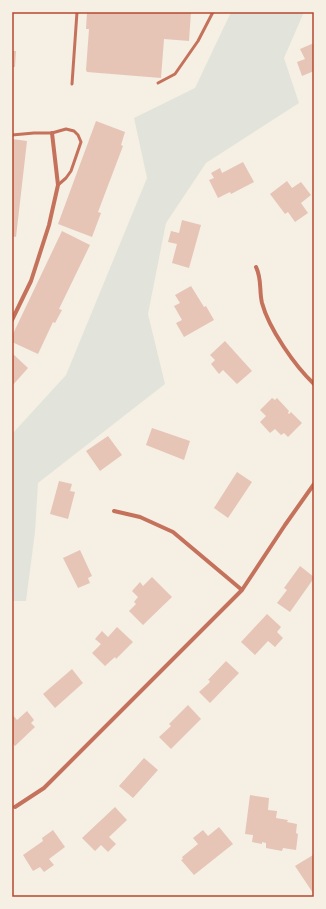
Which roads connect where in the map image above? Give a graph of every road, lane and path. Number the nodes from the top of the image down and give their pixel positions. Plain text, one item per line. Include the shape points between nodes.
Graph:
1 (77, 12) edge
2 (213, 12) edge
3 (158, 83) dead end
4 (72, 84) dead end
5 (52, 133) junction
6 (12, 135) edge
7 (58, 185) junction
8 (256, 267) dead end
9 (12, 320) edge
10 (314, 384) edge
11 (314, 484) edge
12 (114, 511) dead end
13 (242, 590) junction
14 (15, 807) dead end

1 - 4 lane
2 - 3 lane via 198,41 175,74
5 - 6 lane
5 - 7 street
5 - 7 lane via 66,129 74,131 81,142 71,171
7 - 9 street via 49,225 31,280
8 - 10 street via 260,274 262,302 271,327 304,375
11 - 13 street
12 - 13 street via 140,517 173,532
13 - 14 street via 44,788

